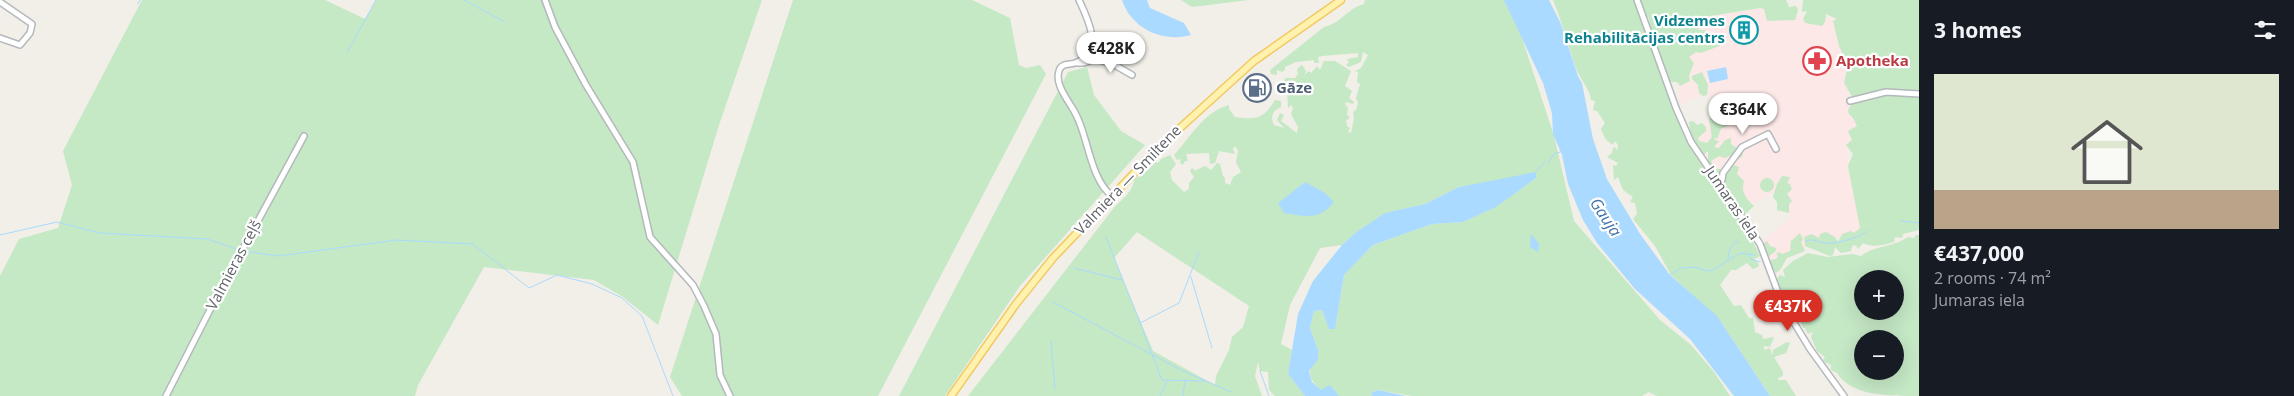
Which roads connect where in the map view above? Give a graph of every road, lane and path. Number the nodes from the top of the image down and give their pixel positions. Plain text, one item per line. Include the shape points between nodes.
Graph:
1 (545, 0) edge
2 (1079, 0) edge
3 (1341, 0) edge
4 (1637, 0) edge
5 (0, 2) edge
6 (0, 38) edge
7 (1093, 38) junction
8 (1095, 59) junction
9 (1076, 62) junction
10 (1132, 75) dead end
11 (1919, 94) edge
12 (1850, 101) dead end
13 (304, 136) dead end
14 (1776, 149) dead end
15 (1722, 180) dead end
16 (1112, 196) junction
17 (166, 396) edge
18 (730, 396) edge
19 (951, 396) edge
20 (1844, 396) edge

1 - 18 street via 554,27 633,162 650,238 693,285 704,306 716,334 720,375
2 - 7 street
3 - 16 main road, Valmiera — Smiltene via 1276,44 1231,80
4 - 20 street, Jumaras iela via 1676,108 1692,142 1760,244 1782,303
5 - 6 street via 32,24 30,33 20,45
7 - 8 street
7 - 9 street via 1086,56
8 - 9 street
8 - 10 street via 1113,64
9 - 16 street via 1062,66 1058,81 1084,131 1101,185
11 - 12 street via 1886,92
13 - 17 street, Valmieras ceļš
14 - 15 street via 1768,134 1742,147 1723,173
16 - 19 main road, Valmiera — Smiltene via 1053,258

